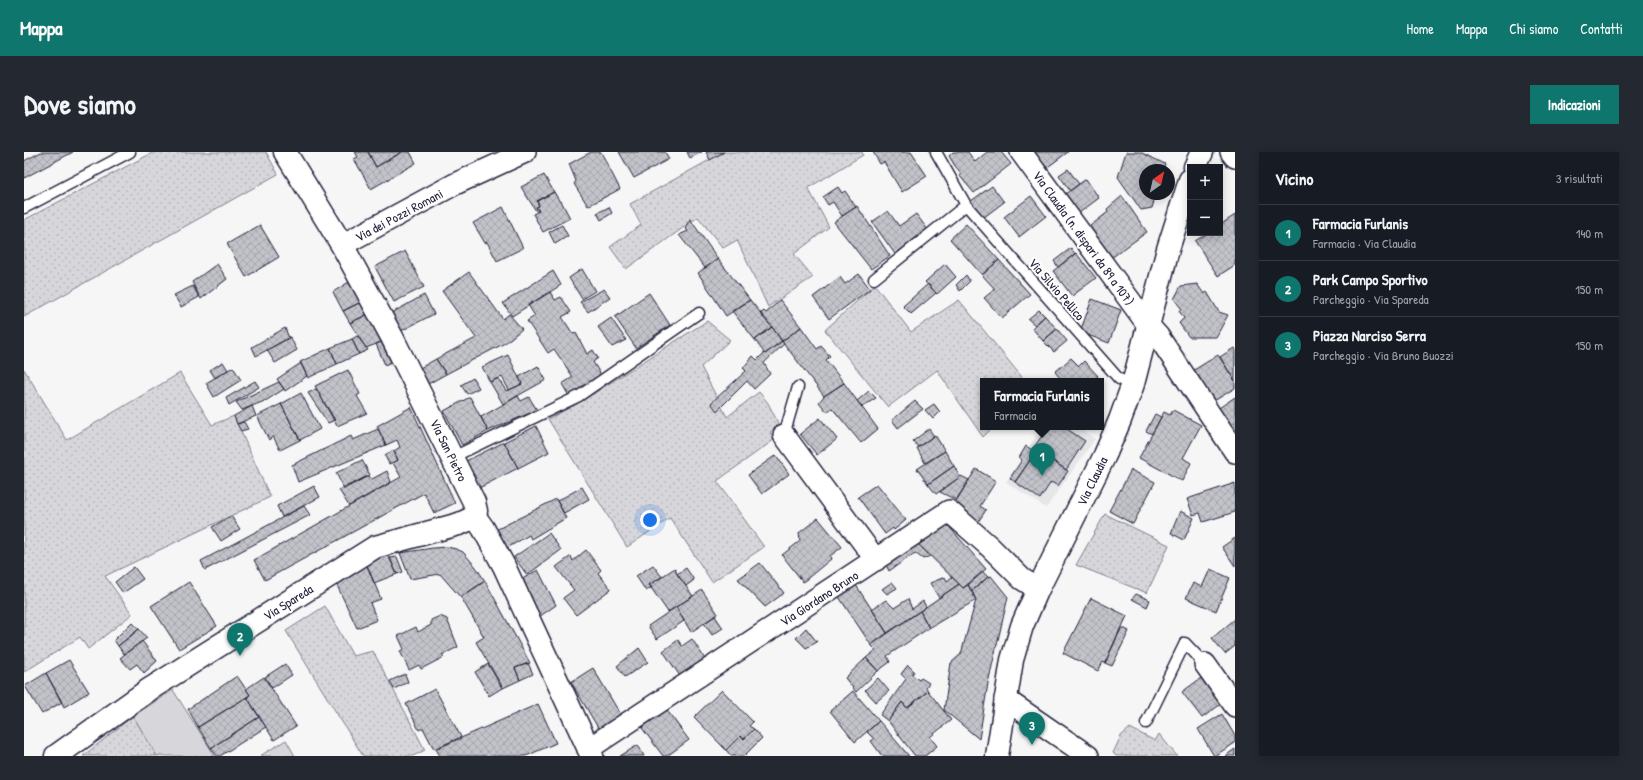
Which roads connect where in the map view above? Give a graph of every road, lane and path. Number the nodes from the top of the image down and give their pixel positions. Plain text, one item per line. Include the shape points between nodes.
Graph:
1 (130, 152) edge
2 (285, 152) edge
3 (498, 152) edge
4 (525, 152) edge
5 (936, 152) edge
6 (1021, 152) edge
7 (1202, 152) edge
8 (1231, 152) edge
9 (1235, 157) edge
10 (1196, 164) edge
11 (455, 184) junction
12 (1187, 189) edge
13 (966, 205) junction
14 (24, 208) edge
15 (342, 245) junction
16 (874, 279) dead end
17 (699, 313) dead end
18 (1148, 325) junction
19 (1133, 384) junction
20 (798, 387) dead end
21 (784, 435) joint
22 (1235, 452) edge
23 (453, 458) junction
24 (475, 517) junction
25 (876, 560) junction
26 (1038, 590) junction
27 (1205, 664) joint
28 (1005, 699) junction
29 (1235, 706) edge
30 (1146, 723) dead end
31 (590, 752) edge
32 (56, 756) edge
33 (997, 756) edge
34 (1088, 756) edge

1 - 14 lane
2 - 15 street, Via San Pietro
3 - 11 street, Via dei Pozzi Romani
4 - 11 street, Via dei Pozzi Romani
5 - 13 lane, Via Silvio Pellico
6 - 18 street, Via Claudia (n. dispari da 89 a 107)
7 - 10 street
8 - 9 street
11 - 15 street, Via dei Pozzi Romani
12 - 18 street, Via Claudia
13 - 16 lane
13 - 19 lane, Via Silvio Pellico via 1119,379
15 - 23 street, Via San Pietro
17 - 23 lane via 580,396
18 - 19 street, Via Claudia
18 - 22 street, Via Claudia (n. dispari da 89 a 107) via 1158,336
19 - 26 street, Via Claudia via 1105,455
20 - 21 lane
21 - 25 street
23 - 24 street, Via San Pietro via 474,502
24 - 31 street, Via San Pietro via 504,566
24 - 32 street, Via Spareda via 459,524 375,547 150,689
25 - 26 street, Via Giordano Bruno via 950,511 1022,579
25 - 31 street, Via Giordano Bruno
26 - 28 street, Via Claudia via 1022,626 1012,660
27 - 29 street
27 - 30 lane via 1185,643
28 - 33 street, Via Claudia
28 - 34 street

